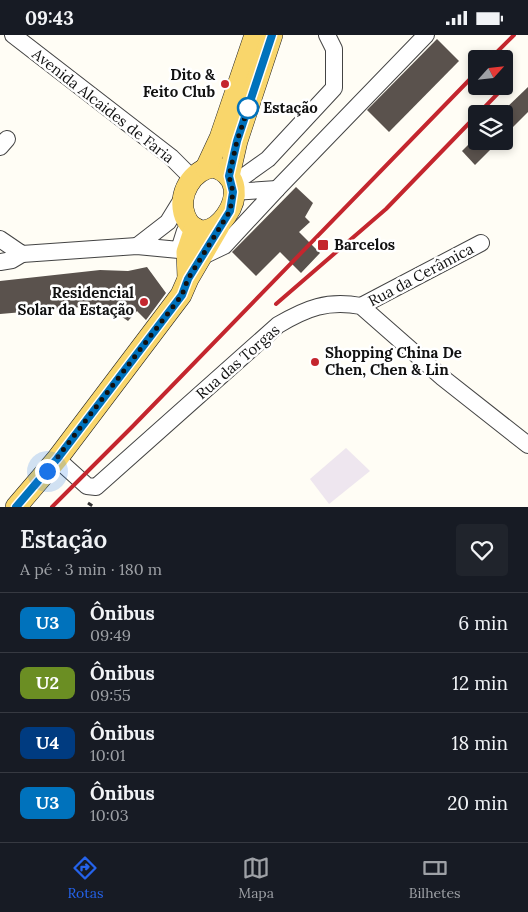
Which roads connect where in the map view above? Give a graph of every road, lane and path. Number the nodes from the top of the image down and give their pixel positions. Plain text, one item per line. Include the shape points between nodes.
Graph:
1 (12, 35) edge
2 (255, 35) edge
3 (272, 35) edge
4 (327, 35) edge
5 (426, 35) edge
6 (194, 181) junction
7 (232, 184) junction
8 (277, 189) junction
9 (191, 225) junction
10 (219, 226) junction
11 (0, 239) edge
12 (482, 243) dead end
13 (137, 246) junction
14 (22, 253) junction
15 (189, 253) junction
16 (0, 262) edge
17 (361, 306) junction
18 (528, 445) edge
19 (57, 459) junction
20 (16, 507) edge

1 - 6 street, Avenida Alcaides de Faria via 171,157
2 - 6 main road via 220,138
3 - 7 main road via 237,141
4 - 7 street via 334,49 334,88 268,159
5 - 8 street
6 - 7 main road via 223,170
6 - 9 main road via 184,214
6 - 13 street via 168,222
7 - 8 street
7 - 10 main road via 230,211
8 - 15 street via 224,246
9 - 10 main road via 203,230
9 - 15 main road
10 - 15 main road
11 - 14 street
12 - 17 street, Rua da Cerâmica
13 - 14 street
13 - 15 street
14 - 16 street via 12,260
15 - 19 main road via 188,279 182,295
17 - 18 street via 443,378
17 - 19 street, Rua das Torgas via 343,303 304,310 278,325 96,487 87,486
19 - 20 main road

